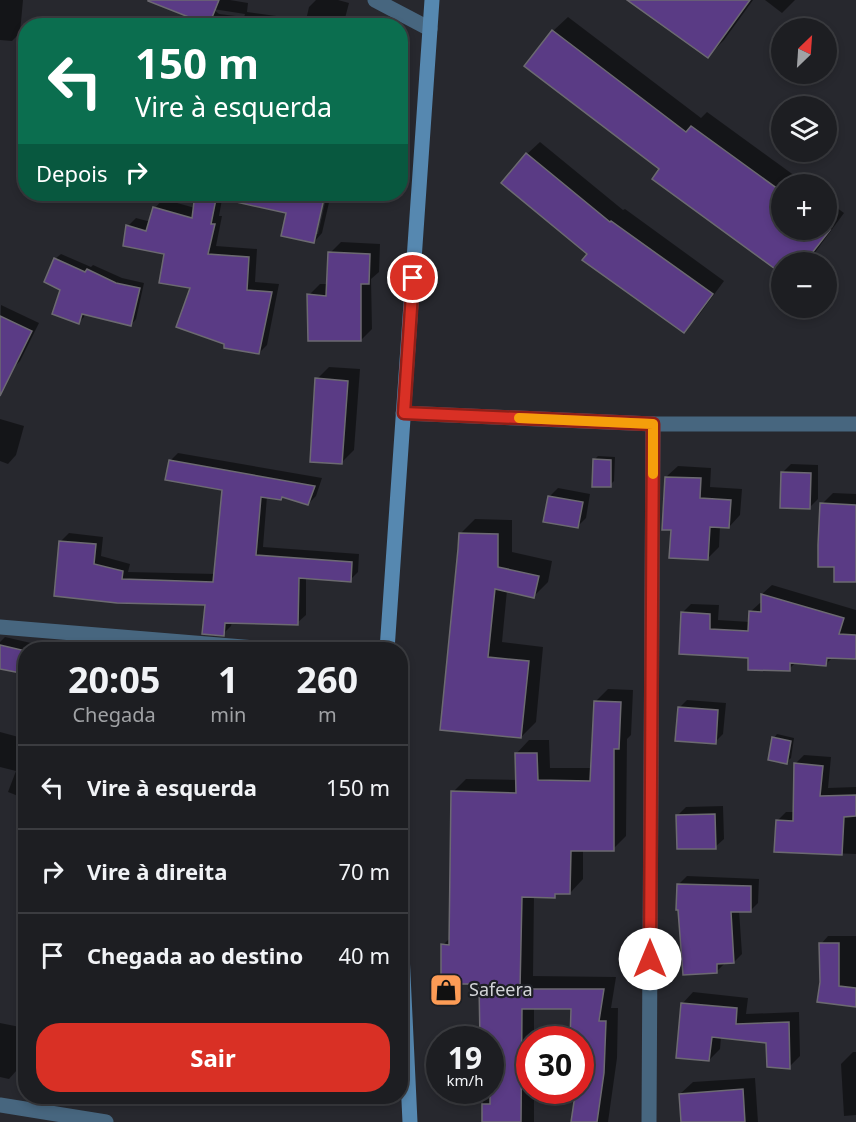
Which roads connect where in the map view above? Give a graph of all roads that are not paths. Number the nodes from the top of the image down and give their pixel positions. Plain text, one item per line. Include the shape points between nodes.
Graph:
1 (375, 0) edge
2 (432, 0) edge
3 (430, 29) junction
4 (404, 413) junction
5 (653, 424) junction
6 (856, 424) edge
7 (0, 627) edge
8 (182, 642) edge
9 (388, 642) edge
10 (408, 1080) edge
11 (0, 1106) edge
12 (106, 1122) edge
13 (410, 1122) edge
14 (649, 1122) edge

1 - 3 street
2 - 3 main road
3 - 4 main road
4 - 5 street
4 - 9 main road
5 - 6 street
5 - 14 street
7 - 8 street
10 - 13 main road
11 - 12 street

